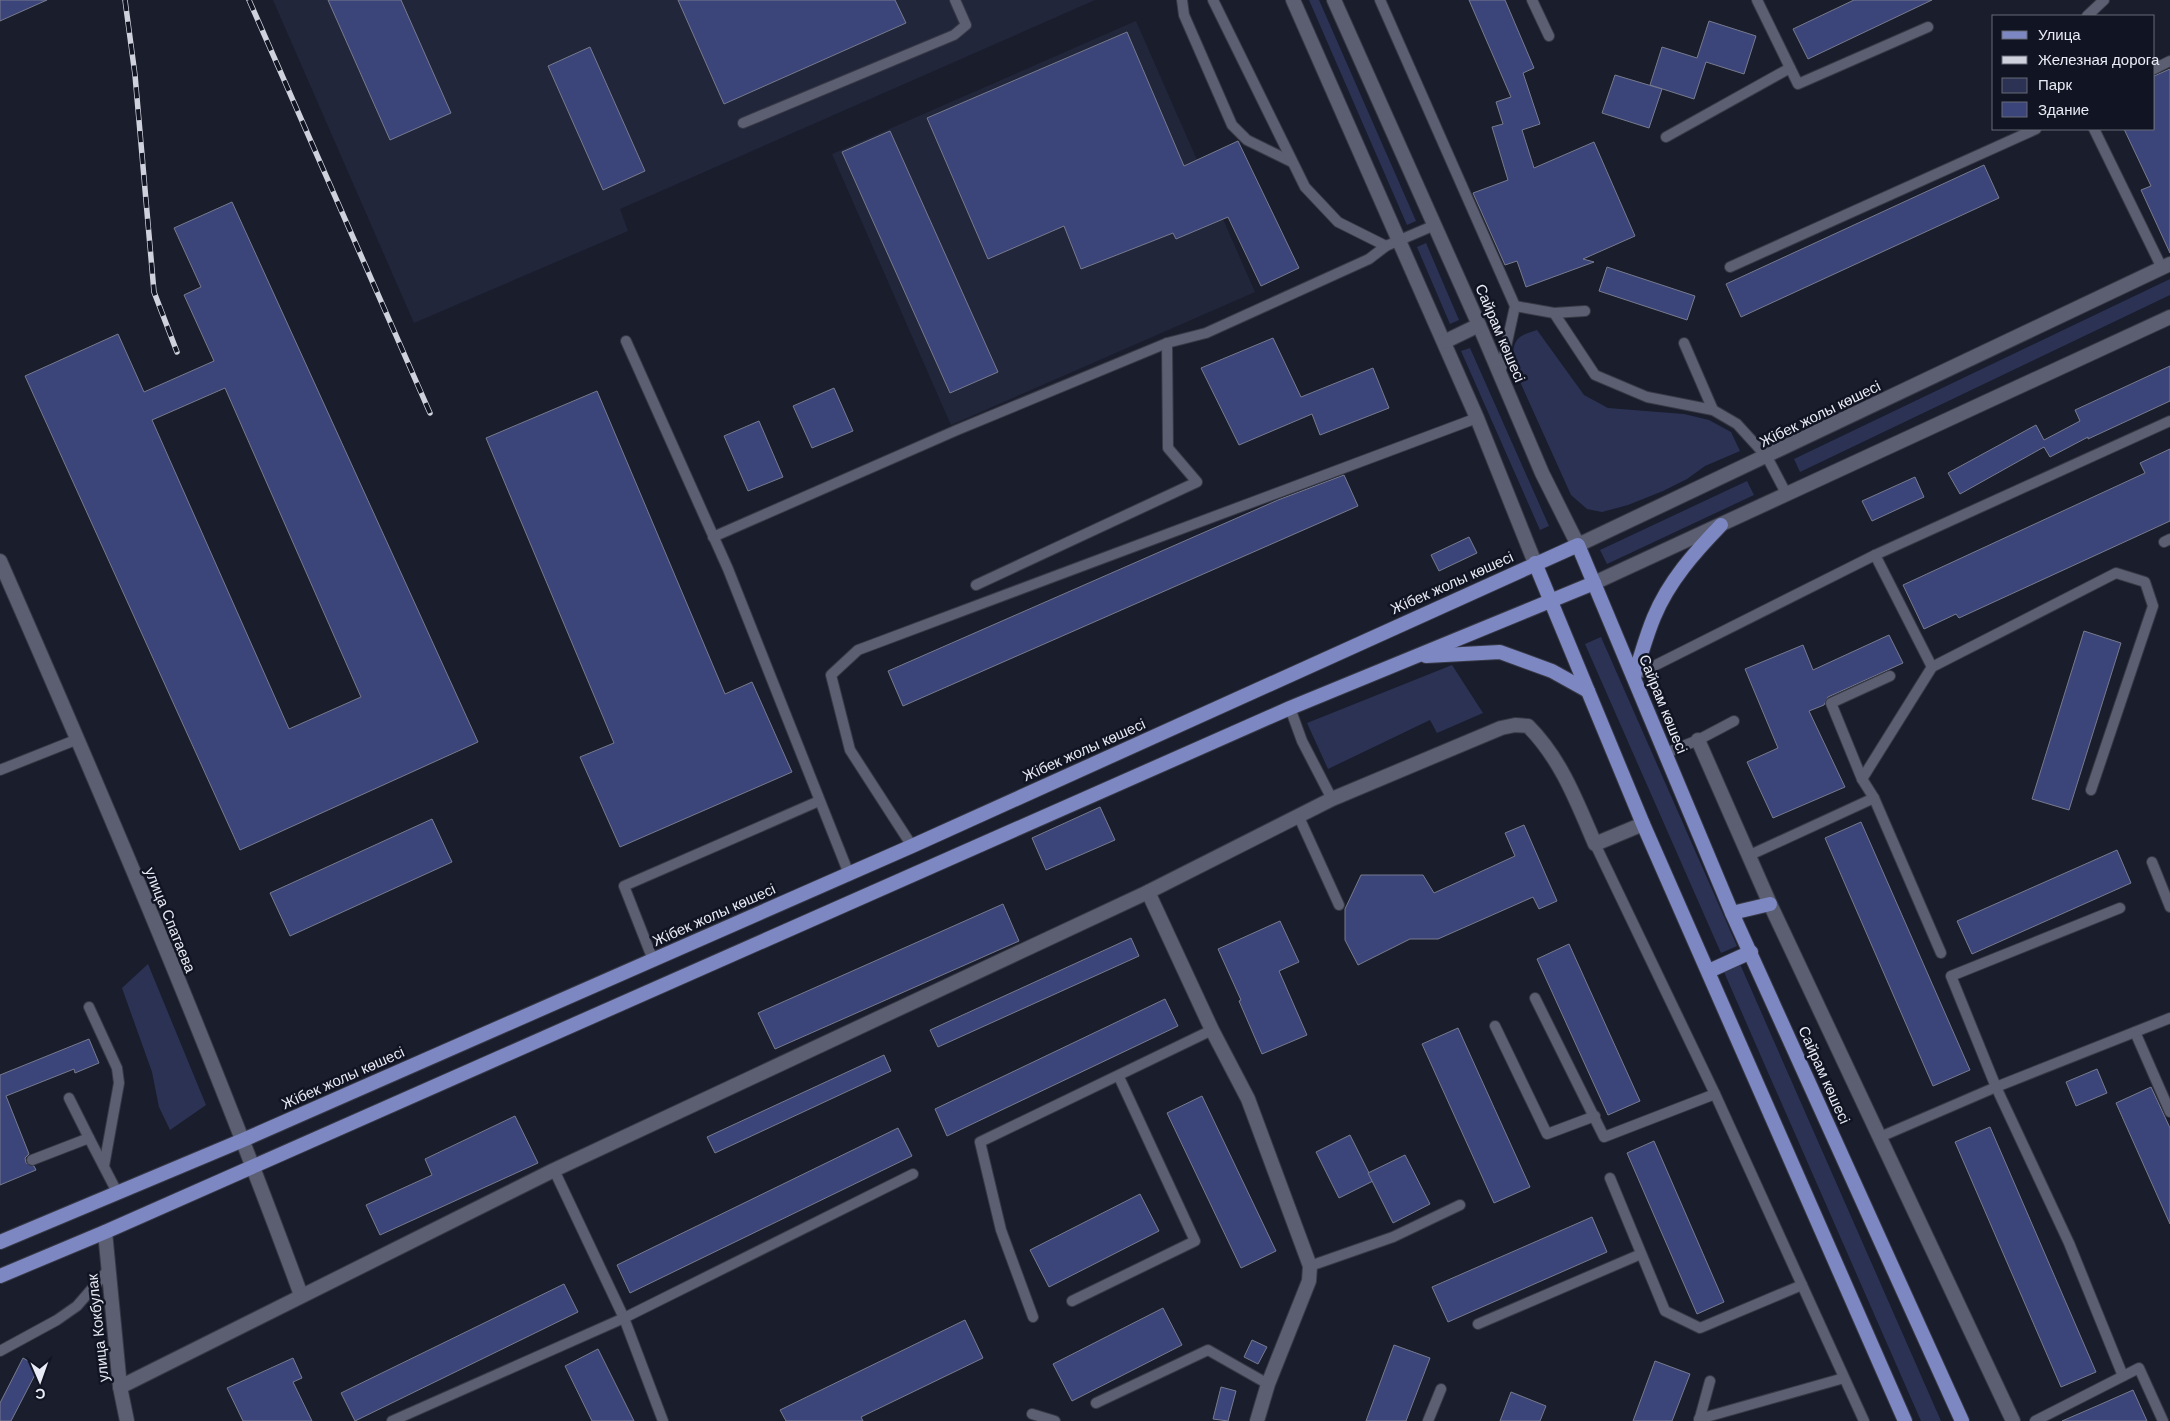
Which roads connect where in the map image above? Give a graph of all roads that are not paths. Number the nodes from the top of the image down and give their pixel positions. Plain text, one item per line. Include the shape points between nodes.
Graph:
1 (955, 0) edge
2 (1182, 0) edge
3 (1213, 0) edge
4 (1293, 0) edge
5 (1334, 0) edge
6 (1380, 0) edge
7 (1532, 0) edge
8 (1757, 0) edge
9 (2104, 0) edge
10 (2087, 15) edge
11 (1928, 27) dead end
12 (1548, 36) dead end
13 (2170, 61) edge
14 (1790, 68) junction
15 (2155, 68) edge
16 (743, 123) dead end
17 (2034, 130) edge
18 (2095, 130) edge
19 (1666, 137) dead end
20 (1292, 162) junction
21 (1435, 225) junction
22 (1393, 244) junction
23 (2166, 266) edge
24 (1730, 267) dead end
25 (1515, 306) junction
26 (1585, 311) dead end
27 (1554, 313) junction
28 (2170, 317) edge
29 (1479, 325) junction
30 (626, 341) dead end
31 (1444, 342) junction
32 (1167, 343) junction
33 (1684, 344) dead end
34 (1500, 374) junction
35 (1713, 410) junction
36 (1477, 418) junction
37 (2170, 421) edge
38 (1767, 457) junction
39 (1787, 495) junction
40 (1721, 525) junction
41 (713, 537) junction
42 (1578, 545) junction
43 (1875, 555) junction
44 (0, 562) edge
45 (1535, 563) junction
46 (1594, 583) junction
47 (976, 585) dead end
48 (1551, 600) junction
49 (1415, 657) junction
50 (1932, 667) junction
51 (1634, 676) junction
52 (1890, 676) dead end
53 (1588, 691) junction
54 (1290, 708) junction
55 (1734, 721) dead end
56 (78, 739) junction
57 (1698, 740) junction
58 (1666, 753) junction
59 (0, 770) edge
60 (1862, 779) junction
61 (2091, 790) dead end
62 (1874, 798) junction
63 (1332, 799) junction
64 (820, 801) junction
65 (1298, 816) junction
66 (1643, 824) junction
67 (1595, 844) junction
68 (912, 846) junction
69 (1750, 855) junction
70 (2152, 862) dead end
71 (849, 874) junction
72 (1148, 892) junction
73 (1770, 904) junction
74 (1339, 905) dead end
75 (2170, 907) edge
76 (2120, 908) dead end
77 (1732, 913) junction
78 (1751, 952) junction
79 (1941, 953) dead end
80 (653, 960) junction
81 (1708, 971) junction
82 (1535, 998) dead end
83 (89, 1007) dead end
84 (2170, 1018) edge
85 (1495, 1026) dead end
86 (1212, 1030) junction
87 (2135, 1032) junction
88 (1119, 1077) junction
89 (1996, 1087) junction
90 (1715, 1094) junction
91 (69, 1098) dead end
92 (2170, 1112) edge
93 (1594, 1116) junction
94 (1880, 1137) junction
95 (89, 1138) junction
96 (243, 1140) junction
97 (32, 1160) dead end
98 (104, 1166) junction
99 (253, 1166) junction
100 (554, 1170) junction
101 (913, 1174) dead end
102 (1610, 1178) dead end
103 (117, 1192) junction
104 (1460, 1205) dead end
105 (105, 1232) junction
106 (0, 1242) edge
107 (1641, 1254) junction
108 (1310, 1266) junction
109 (109, 1269) junction
110 (0, 1276) edge
111 (1802, 1285) junction
112 (301, 1295) junction
113 (1072, 1301) dead end
114 (1032, 1317) dead end
115 (624, 1318) junction
116 (1478, 1324) dead end
117 (0, 1352) edge
118 (2123, 1376) junction
119 (1844, 1378) junction
120 (1710, 1381) dead end
121 (1268, 1384) junction
122 (120, 1387) junction
123 (1440, 1389) dead end
124 (1096, 1403) dead end
125 (1032, 1414) dead end
126 (1699, 1420) edge
127 (127, 1421) edge
128 (392, 1421) edge
129 (663, 1421) edge
130 (1055, 1421) edge
131 (1256, 1421) edge
132 (1428, 1421) edge
133 (1864, 1421) edge
134 (1905, 1421) edge
135 (1962, 1421) edge
136 (2013, 1421) edge
137 (2035, 1421) edge
138 (2163, 1421) edge

1 - 16 lane via 966,25 954,35
2 - 20 lane via 1184,15 1232,125 1247,140
3 - 20 lane
4 - 22 street
5 - 21 street, Сайрам көшесі
6 - 25 lane
7 - 12 lane
8 - 14 lane
9 - 10 lane
11 - 14 lane via 1798,84
13 - 15 lane
14 - 19 lane
17 - 24 lane
18 - 23 lane
20 - 22 lane via 1305,187 1338,222
21 - 22 lane
21 - 29 street, Сайрам көшесі
22 - 31 street
22 - 32 lane via 1369,259 1206,333
23 - 38 street, Жібек жолы көшесі
25 - 27 lane
25 - 34 lane
26 - 27 lane
27 - 35 lane via 1595,375 1647,398
28 - 39 street
29 - 31 street
29 - 34 street, Сайрам көшесі
30 - 41 lane
31 - 36 street
32 - 41 lane via 957,430
32 - 47 lane via 1168,448 1197,482
33 - 35 lane
34 - 42 street, Сайрам көшесі via 1542,473
35 - 38 lane via 1738,424
36 - 45 street
36 - 68 lane via 858,650 831,675 850,750
37 - 43 lane
38 - 39 lane
38 - 42 street, Жібек жолы көшесі
39 - 40 street
40 - 46 street
40 - 51 main road via 1670,585 1654,617
41 - 64 lane
42 - 45 main road, Жібек жолы көшесі
42 - 46 main road, Сайрам көшесі
43 - 50 lane
43 - 51 lane
44 - 56 street, улица Спатаева
45 - 48 main road
45 - 68 main road, Жібек жолы көшесі
46 - 48 main road
46 - 51 main road, Сайрам көшесі
48 - 49 main road
48 - 53 main road
49 - 53 main road via 1500,652 1552,671
49 - 54 main road
50 - 60 lane
50 - 61 lane via 2116,573 2145,582 2153,606
51 - 58 main road, Сайрам көшесі
52 - 60 lane via 1831,703
53 - 66 main road
54 - 63 lane via 1302,741
54 - 99 main road
55 - 57 lane
56 - 59 lane
56 - 96 street, улица Спатаева
57 - 58 lane
57 - 69 street
58 - 77 main road, Сайрам көшесі
60 - 62 lane
62 - 69 lane
62 - 79 lane
63 - 65 street
63 - 67 street via 1501,728 1528,726 1540,738 1567,779
64 - 71 lane
64 - 80 lane via 624,886
65 - 72 street
65 - 74 lane
66 - 67 street
66 - 81 main road
67 - 90 lane
68 - 71 main road, Жібек жолы көшесі
69 - 73 street
70 - 75 lane
71 - 80 main road, Жібек жолы көшесі
72 - 86 street
72 - 100 street
73 - 77 main road
73 - 94 street
76 - 89 lane via 1951,976
77 - 78 main road, Сайрам көшесі
78 - 81 main road
78 - 135 main road, Сайрам көшесі
80 - 96 main road, Жібек жолы көшесі
81 - 134 main road
82 - 93 lane
83 - 98 lane via 118,1068 119,1083
84 - 87 lane
85 - 93 lane via 1547,1134
86 - 88 lane
86 - 108 street via 1248,1099
87 - 89 lane
87 - 92 lane
88 - 113 lane via 1195,1241
88 - 114 lane via 980,1142 1001,1230
89 - 94 lane
89 - 118 lane via 2069,1243
90 - 93 lane via 1604,1137
90 - 111 lane
91 - 95 lane
94 - 136 street
95 - 97 lane
95 - 98 lane
96 - 99 street, улица Спатаева
96 - 103 main road, Жібек жолы көшесі
98 - 103 lane
99 - 105 main road
99 - 112 street, улица Спатаева
100 - 112 street
100 - 115 lane
101 - 115 lane
102 - 107 lane
103 - 106 main road, Жібек жолы көшесі
104 - 108 lane via 1393,1237
105 - 109 street, улица Кокбулак
105 - 110 main road
107 - 111 lane via 1664,1311 1700,1328
107 - 116 lane
108 - 121 street via 1309,1281
109 - 117 lane via 77,1306
109 - 122 street, улица Кокбулак
111 - 119 lane
112 - 122 street
115 - 128 lane
115 - 129 lane
118 - 137 lane
118 - 138 lane via 2139,1368
119 - 126 lane
119 - 133 lane
120 - 126 lane
121 - 124 lane via 1208,1350
121 - 131 street
122 - 127 street, улица Кокбулак
123 - 132 lane
125 - 130 lane

